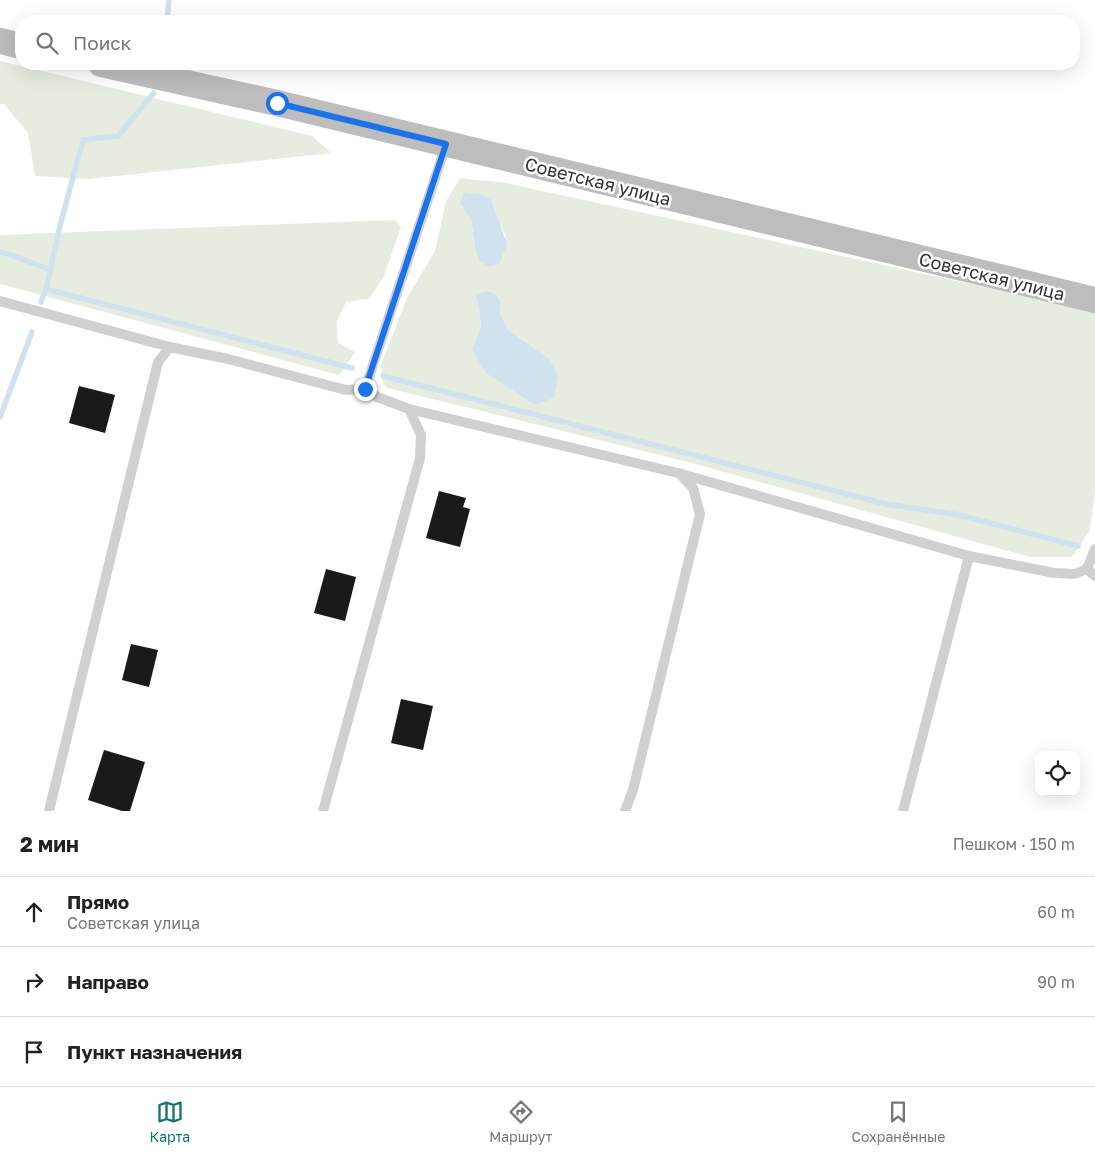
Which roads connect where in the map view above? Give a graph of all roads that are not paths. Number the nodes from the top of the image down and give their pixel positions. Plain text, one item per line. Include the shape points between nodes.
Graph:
1 (0, 41) edge
2 (15, 45) edge
3 (128, 70) edge
4 (446, 144) junction
5 (1095, 300) edge
6 (0, 302) edge
7 (170, 347) junction
8 (365, 389) junction
9 (409, 409) junction
10 (678, 473) junction
11 (1095, 549) edge
12 (969, 556) junction
13 (1091, 572) edge
14 (49, 811) edge
15 (323, 811) edge
16 (625, 811) edge
17 (903, 811) edge

1 - 2 street
3 - 4 street, Советская улица
4 - 5 street, Советская улица
4 - 8 lane
6 - 7 lane
7 - 8 lane via 346,390
7 - 14 lane via 158,362
8 - 9 lane via 376,398
9 - 10 lane
9 - 15 lane via 421,435 420,458
10 - 12 lane
10 - 16 lane via 693,488 700,514 633,790
11 - 13 lane
12 - 13 lane via 1054,573
12 - 17 lane

